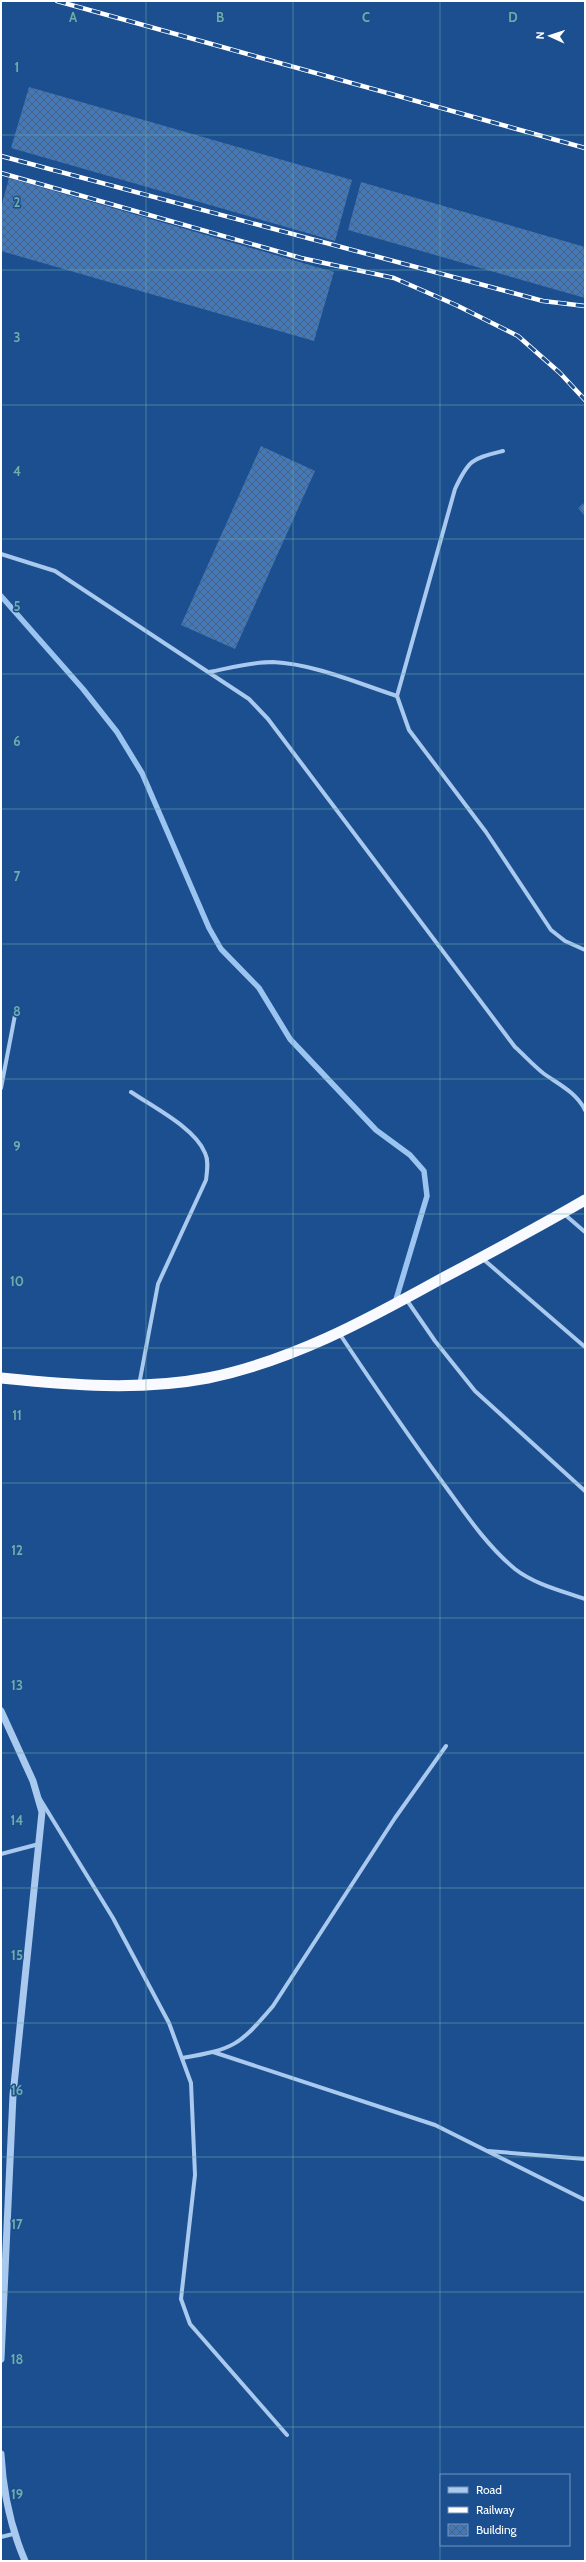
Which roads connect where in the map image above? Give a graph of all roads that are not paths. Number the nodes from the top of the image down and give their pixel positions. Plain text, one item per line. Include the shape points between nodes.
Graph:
1 (503, 451) dead end
2 (1, 554) edge
3 (209, 672) junction
4 (397, 696) junction
5 (585, 950) edge
6 (15, 1015) dead end
7 (1, 1088) edge
8 (131, 1092) dead end
9 (585, 1110) edge
10 (585, 1200) edge
11 (562, 1213) junction
12 (585, 1232) edge
13 (481, 1257) junction
14 (406, 1299) junction
15 (339, 1332) junction
16 (585, 1347) edge
17 (1, 1378) edge
18 (139, 1386) junction
19 (585, 1491) edge
20 (585, 1599) edge
21 (1, 1711) edge
22 (446, 1746) dead end
23 (39, 1797) junction
24 (40, 1844) junction
25 (1, 1854) edge
26 (213, 2052) junction
27 (182, 2058) junction
28 (486, 2151) junction
29 (585, 2159) edge
30 (585, 2200) edge
31 (3, 2288) edge
32 (1, 2359) edge
33 (287, 2435) dead end
34 (1, 2454) edge
35 (13, 2534) junction
36 (1, 2537) edge
37 (24, 2561) edge

1 - 4 street via 475,458 469,463 455,489
2 - 3 street via 56,571
3 - 4 street via 273,662 320,671
3 - 9 street via 249,699 268,719 515,1047 541,1071 566,1088
4 - 5 street via 409,730 486,832 551,930 565,941
6 - 7 street
8 - 18 street via 196,1138 206,1153 208,1165 206,1180 158,1284
10 - 11 highway
11 - 12 street
11 - 13 highway
13 - 14 highway
13 - 16 street
14 - 15 highway
14 - 19 street via 475,1391
15 - 18 highway via 293,1354 248,1368 208,1378
15 - 20 street via 394,1416 496,1551 528,1577
17 - 18 highway via 67,1384
21 - 23 street
22 - 26 street via 395,1818 273,2006 251,2031 234,2045
23 - 24 street via 42,1812
23 - 27 street via 112,1918 169,2023
24 - 25 street
24 - 31 street via 13,2095
26 - 27 street
26 - 28 street via 422,2121
27 - 33 street via 191,2082 195,2175 181,2299 190,2324
28 - 29 street
28 - 30 street
31 - 32 street
34 - 35 street via 7,2509
35 - 36 street
35 - 37 street

